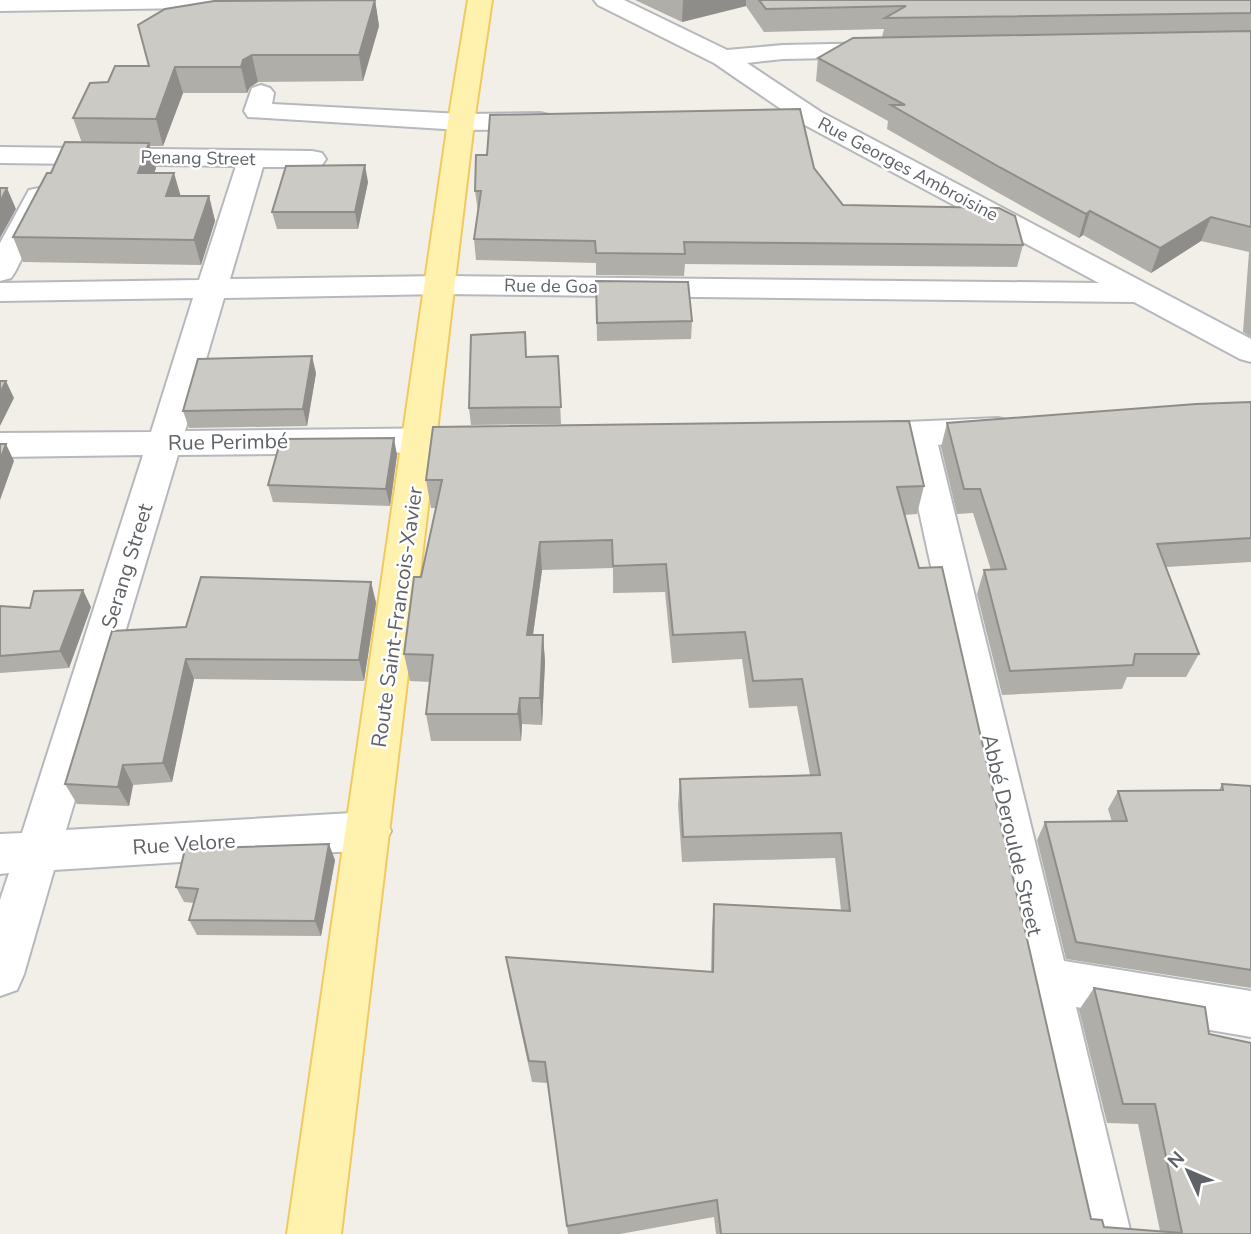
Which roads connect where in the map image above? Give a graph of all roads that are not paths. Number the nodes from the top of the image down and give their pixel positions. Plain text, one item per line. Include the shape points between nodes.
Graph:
1 (258, 0) edge
2 (480, 0) edge
3 (606, 0) edge
4 (0, 4) edge
5 (907, 50) edge
6 (723, 58) junction
7 (261, 93) edge
8 (771, 118) edge
9 (812, 118) junction
10 (569, 121) edge
11 (461, 122) junction
12 (0, 155) edge
13 (60, 156) junction
14 (252, 158) junction
15 (312, 159) dead end
16 (0, 272) edge
17 (442, 285) junction
18 (213, 288) junction
19 (0, 292) edge
20 (1144, 293) junction
21 (1251, 352) edge
22 (1030, 427) edge
23 (919, 435) junction
24 (822, 436) edge
25 (421, 440) junction
26 (490, 440) edge
27 (166, 443) junction
28 (0, 445) edge
29 (369, 831) junction
30 (18, 854) edge
31 (0, 974) edge
32 (1045, 980) junction
33 (1251, 1014) edge
34 (314, 1234) edge
35 (1104, 1234) edge

1 - 4 street
2 - 11 main road, Route Saint-Francois-Xavier
3 - 6 street, Rue Georges Ambroisine
5 - 6 street
6 - 9 street, Rue Georges Ambroisine
7 - 11 street via 257,111
8 - 9 street
9 - 20 street, Rue Georges Ambroisine
10 - 11 street
11 - 17 main road, Route Saint-Francois-Xavier
12 - 13 street, Penang Street
13 - 14 street, Penang Street
13 - 16 street
14 - 15 street, Penang Street
14 - 18 street, Serang Street
17 - 18 street, Rue de Goa
17 - 20 street, Rue de Goa
17 - 25 main road, Route Saint-Francois-Xavier
18 - 19 street, Rue de Goa
18 - 27 street, Serang Street
20 - 21 street, Rue Georges Ambroisine
22 - 23 street
23 - 24 street
23 - 32 street, Abbé Deroulde Street
25 - 26 street, Rue Perimbé
25 - 27 street, Rue Perimbé
25 - 29 main road, Route Saint-Francois-Xavier
27 - 28 street, Rue Perimbé
27 - 30 street, Serang Street
29 - 30 street, Rue Velore
29 - 34 main road, Route Saint-Francois-Xavier
30 - 31 street, Serang Street
32 - 33 street
32 - 35 street, Abbé Deroulde Street

